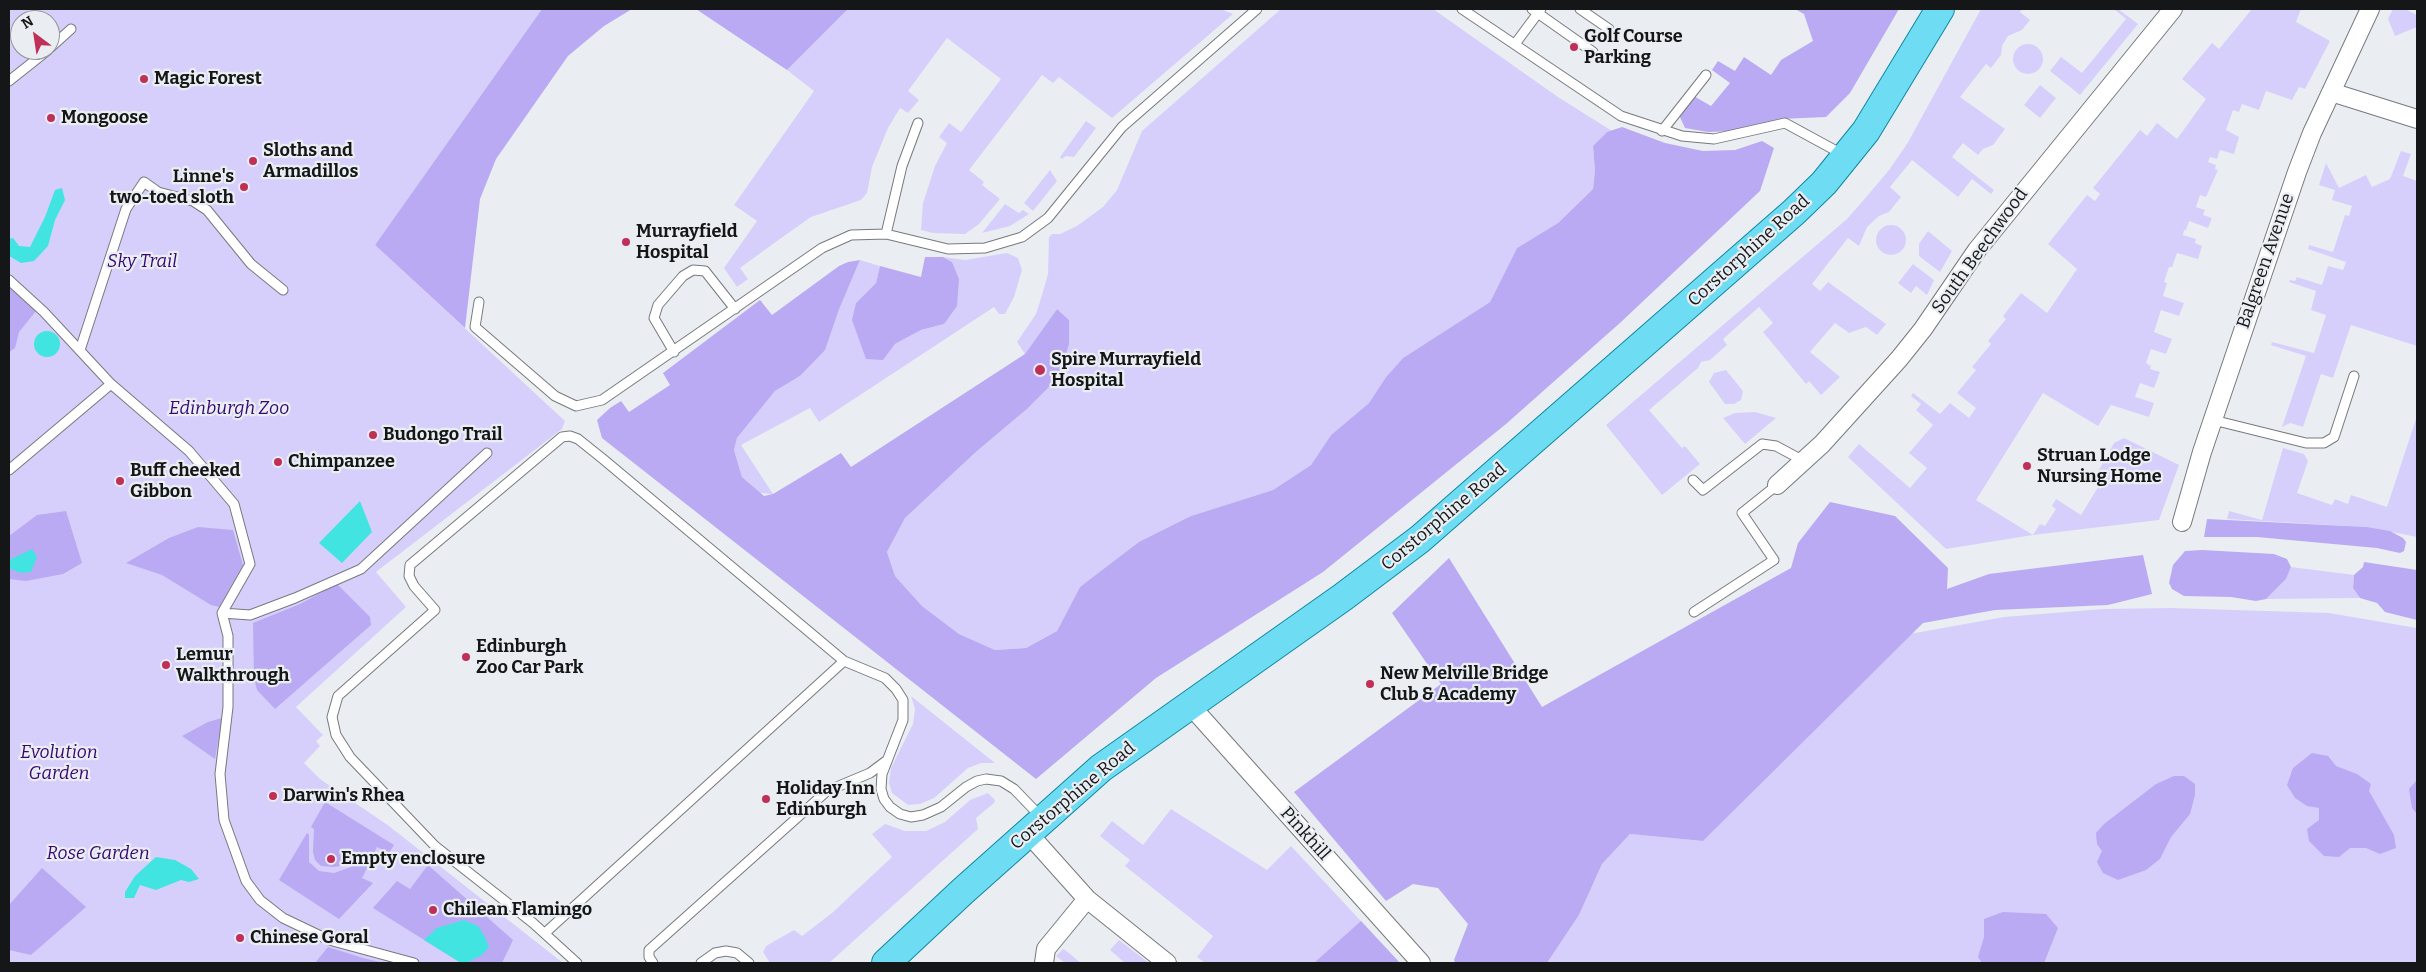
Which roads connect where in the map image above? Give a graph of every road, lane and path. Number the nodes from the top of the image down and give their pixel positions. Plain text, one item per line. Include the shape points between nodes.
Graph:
1 (1257, 9) edge
2 (1462, 9) edge
3 (1580, 9) edge
4 (1940, 9) edge
5 (2173, 9) edge
6 (2370, 9) edge
7 (1537, 10) edge
8 (71, 29) dead end
9 (1609, 29) dead end
10 (60, 39) edge
11 (1515, 44) junction
12 (1593, 52) dead end
13 (36, 60) edge
14 (1706, 75) dead end
15 (9, 82) edge
16 (2331, 92) junction
17 (2417, 119) edge
18 (918, 123) dead end
19 (1662, 131) junction
20 (1847, 157) junction
21 (886, 234) junction
22 (9, 280) edge
23 (283, 290) dead end
24 (478, 302) dead end
25 (735, 309) junction
26 (80, 350) junction
27 (674, 352) junction
28 (2354, 376) dead end
29 (111, 384) junction
30 (2213, 420) junction
31 (487, 454) dead end
32 (1804, 461) junction
33 (9, 470) edge
34 (1693, 480) dead end
35 (1777, 485) joint
36 (2182, 522) dead end
37 (1694, 612) dead end
38 (222, 613) junction
39 (844, 661) junction
40 (1189, 704) junction
41 (886, 760) junction
42 (1035, 826) junction
43 (1087, 899) junction
44 (545, 933) junction
45 (414, 963) edge
46 (577, 963) edge
47 (653, 963) edge
48 (701, 963) edge
49 (749, 963) edge
50 (886, 963) edge
51 (1044, 963) edge
52 (1167, 963) edge
53 (1421, 963) edge

1 - 21 lane via 1122,127 1048,218 1022,236 985,248 948,249
2 - 11 lane
3 - 9 lane
4 - 20 main road, Corstorphine Road
5 - 32 street, South Beechwood via 1977,250 1899,359 1848,418
6 - 16 street, Balgreen Avenue
7 - 11 lane
7 - 12 lane
8 - 10 lane
11 - 19 lane via 1621,116
13 - 15 lane
14 - 19 lane
16 - 17 street
16 - 30 street, Balgreen Avenue via 2296,172
18 - 21 lane via 902,166
19 - 20 lane via 1714,139 1785,123
20 - 40 main road, Corstorphine Road via 1794,212 1420,539 1343,598
21 - 25 lane via 851,235 822,248
22 - 26 lane
23 - 26 lane via 251,264 207,210 193,200 158,192 144,182 126,208
24 - 27 lane via 475,327 555,396 576,406 602,400
25 - 27 lane
25 - 27 lane via 705,271 693,270 683,276 658,305 654,318
26 - 29 lane
28 - 30 lane via 2334,437 2324,443 2306,443
29 - 33 lane
29 - 38 lane via 190,451 234,504 250,564
30 - 36 street, Balgreen Avenue
31 - 38 lane via 361,569 250,615
32 - 34 lane via 1776,446 1762,444 1703,490
32 - 35 street, South Beechwood
35 - 37 lane via 1742,513 1774,560
38 - 45 lane via 228,636 229,698 221,783 224,820 246,881 260,900 282,918 329,940
39 - 41 lane via 885,678 903,700 903,720
39 - 44 lane
39 - 44 lane via 683,523 604,459 570,436 562,437 410,565 409,576 414,586 435,610 338,696 332,717 336,735 350,756 435,846
40 - 42 main road, Corstorphine Road via 1101,768
40 - 53 street, Pinkhill
41 - 42 lane via 881,789 884,799 900,814 911,817 933,811 966,787 986,779 1002,781 1014,789
41 - 47 lane via 870,773 827,790 649,950
42 - 43 street
42 - 50 main road, Corstorphine Road
43 - 51 street via 1046,949
43 - 52 street
44 - 46 lane
48 - 49 lane via 715,953 726,951

